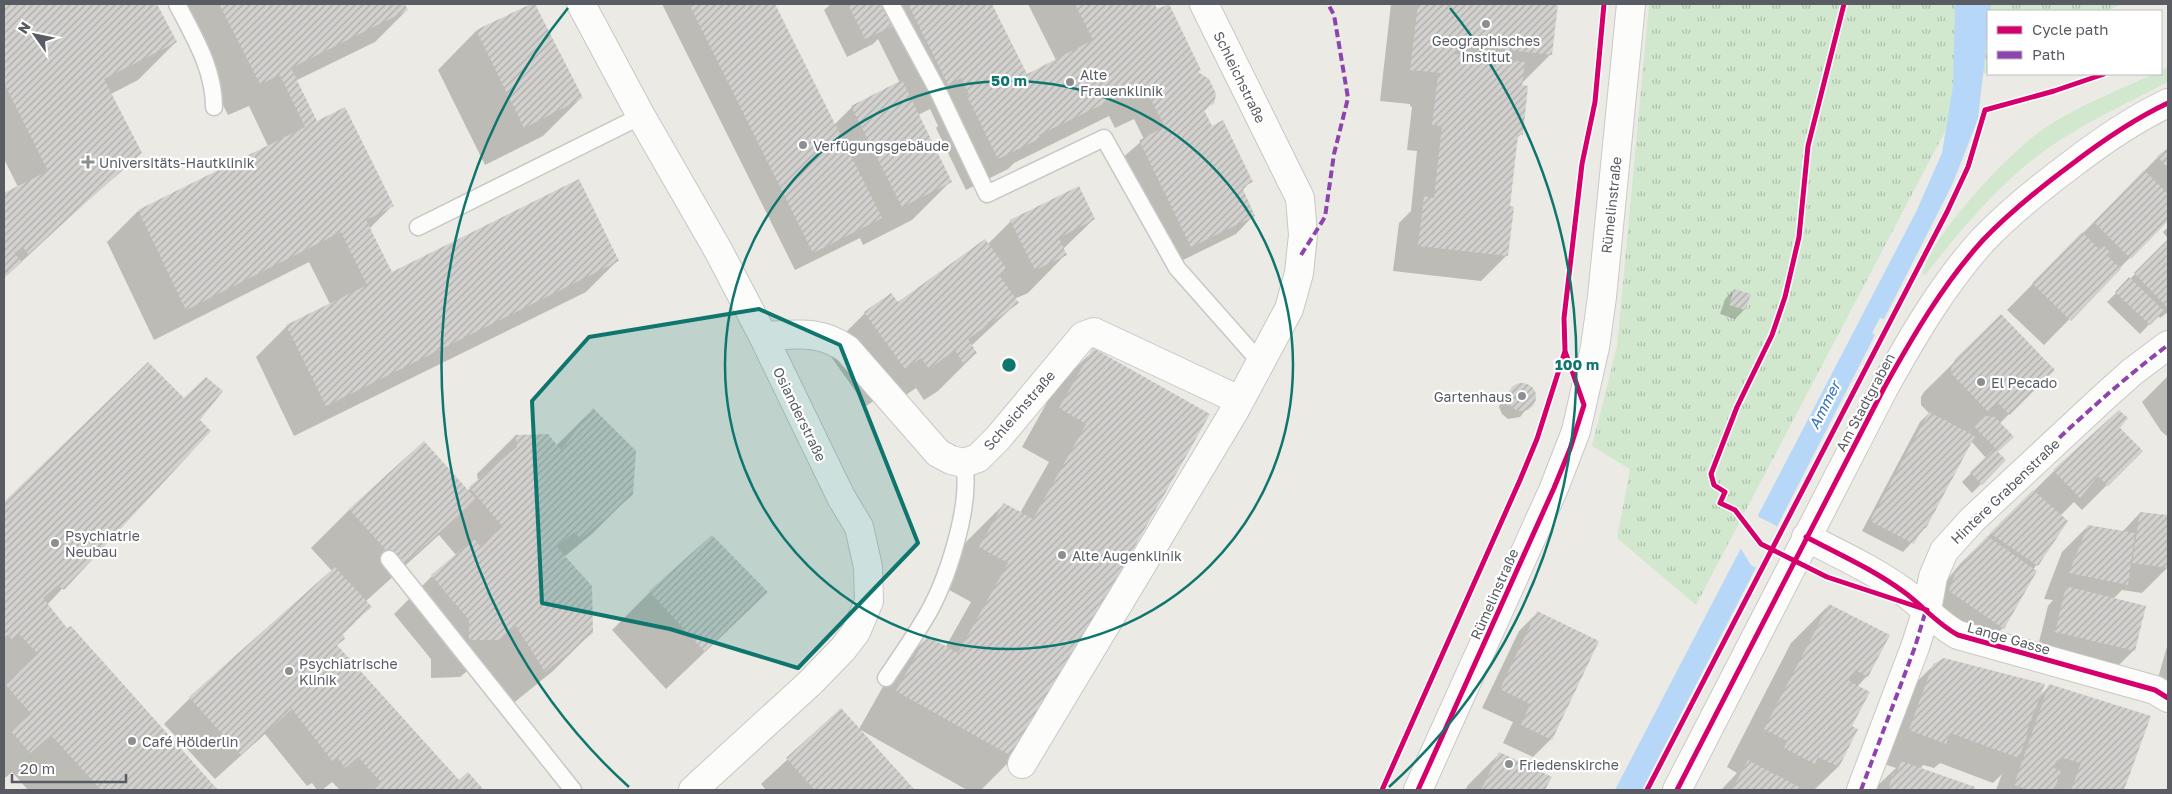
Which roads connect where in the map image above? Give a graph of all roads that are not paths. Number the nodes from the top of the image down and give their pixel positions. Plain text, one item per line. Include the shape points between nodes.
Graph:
1 (177, 4) edge
2 (582, 4) edge
3 (891, 4) edge
4 (1204, 4) edge
5 (1631, 4) edge
6 (2168, 104) edge
7 (214, 107) dead end
8 (640, 116) junction
9 (418, 227) dead end
10 (763, 336) junction
11 (2168, 345) edge
12 (1261, 363) junction
13 (1239, 400) junction
14 (964, 463) junction
15 (1806, 537) junction
16 (389, 559) dead end
17 (1926, 610) junction
18 (886, 678) dead end
19 (2168, 698) edge
20 (1022, 764) dead end
21 (696, 789) edge
22 (573, 790) edge
23 (1418, 790) edge
24 (1677, 790) edge
25 (1861, 790) edge

1 - 7 lane via 209,67
2 - 8 street, Osianderstraße
3 - 12 lane via 938,91 987,194 1104,138 1177,268
4 - 12 street, Schleichstraße via 1300,198 1299,273 1289,309
5 - 23 street, Rümelinstraße via 1602,297 1584,405 1554,488
6 - 15 street, Am Stadtgraben via 2108,136 2044,185 1989,235 1965,262 1908,344
8 - 9 lane
8 - 10 street, Osianderstraße via 718,250
10 - 14 street via 823,336 834,340 847,349 938,453
10 - 21 street, Osianderstraße via 816,448 860,527 868,567 869,601 856,632 843,649
11 - 17 street, Hintere Grabenstraße via 2132,372 1972,520 1936,564
12 - 13 street, Schleichstraße
13 - 14 street, Schleichstraße via 1094,332 1083,336 998,438 978,458
13 - 20 street, Schleichstraße
14 - 18 lane via 966,496 948,568 925,618
15 - 17 street, Lange Gasse via 1891,583
15 - 24 street, Am Stadtgraben
16 - 22 lane
17 - 19 street, Lange Gasse via 1949,630 1967,639 2155,690
17 - 25 street, Hintere Grabenstraße

